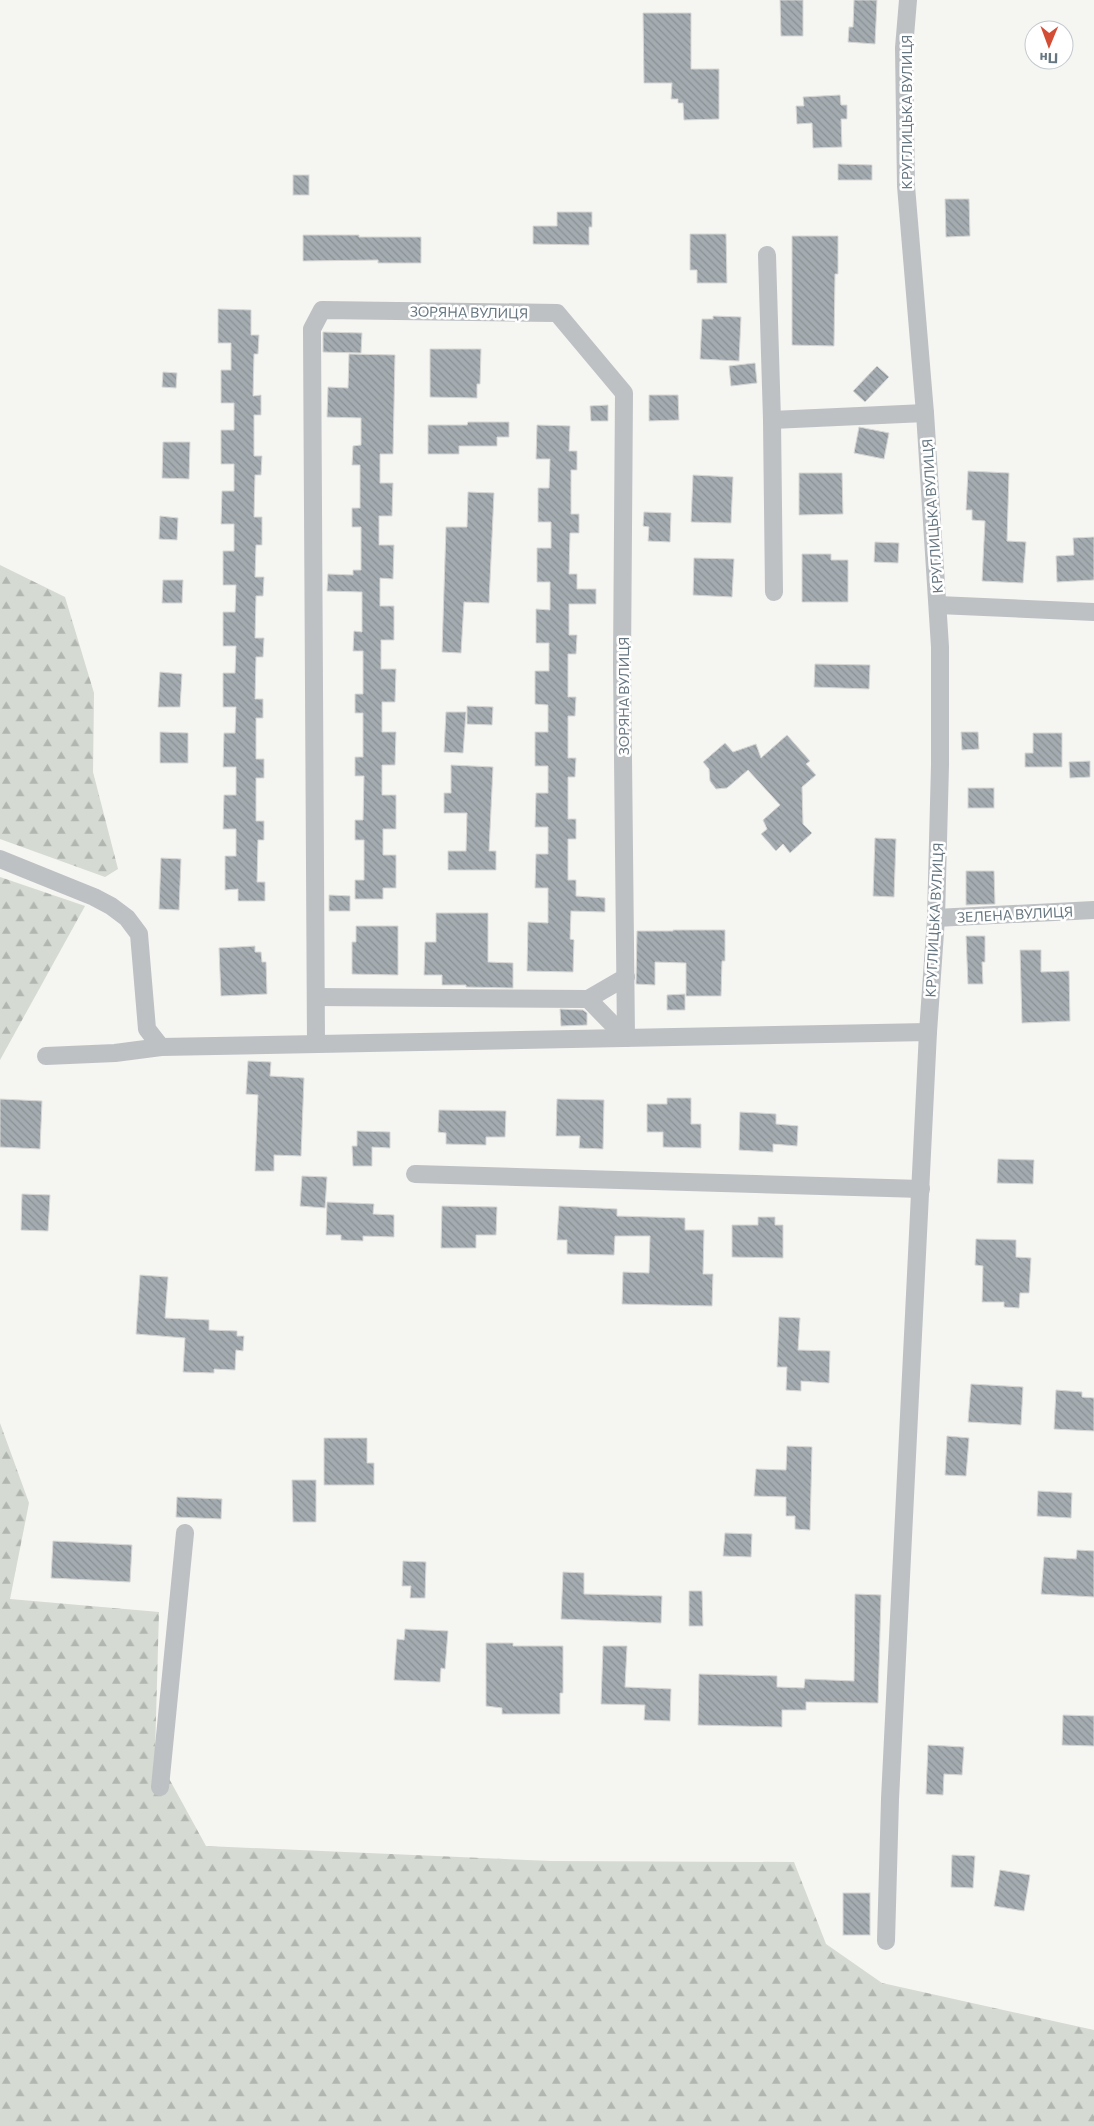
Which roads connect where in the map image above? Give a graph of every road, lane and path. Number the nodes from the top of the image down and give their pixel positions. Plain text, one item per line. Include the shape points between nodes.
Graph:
1 (908, 0) edge
2 (767, 255) dead end
3 (925, 414) junction
4 (772, 420) junction
5 (774, 592) dead end
6 (938, 605) junction
7 (1094, 612) edge
8 (0, 859) edge
9 (1094, 910) edge
10 (936, 918) junction
11 (626, 977) junction
12 (317, 997) junction
13 (588, 999) junction
14 (928, 1032) junction
15 (626, 1038) junction
16 (316, 1044) junction
17 (161, 1046) junction
18 (46, 1056) dead end
19 (415, 1174) dead end
20 (921, 1188) junction
21 (185, 1533) dead end
22 (160, 1787) dead end
23 (886, 1941) dead end

1 - 3 street, КРУГЛИЦЬКА ВУЛИЦЯ via 904,48 906,186
2 - 4 street
3 - 4 street
3 - 6 street, КРУГЛИЦЬКА ВУЛИЦЯ
4 - 5 street
6 - 7 street
6 - 10 street, КРУГЛИЦЬКА ВУЛИЦЯ via 940,765
8 - 17 street via 94,896 127,918 139,934 148,1030
9 - 10 street, ЗЕЛЕНА ВУЛИЦЯ
10 - 14 street, КРУГЛИЦЬКА ВУЛИЦЯ
11 - 12 street, ЗОРЯНА ВУЛИЦЯ via 622,674 624,393 557,313 322,310 312,329
11 - 13 street
11 - 15 street, ЗОРЯНА ВУЛИЦЯ
12 - 13 street
12 - 16 street, ЗОРЯНА ВУЛИЦЯ
13 - 15 street
14 - 15 street
14 - 20 street, КРУГЛИЦЬКА ВУЛИЦЯ
15 - 16 street
16 - 17 street
17 - 18 street via 115,1053
19 - 20 street
20 - 23 street, КРУГЛИЦЬКА ВУЛИЦЯ via 890,1799
21 - 22 street

